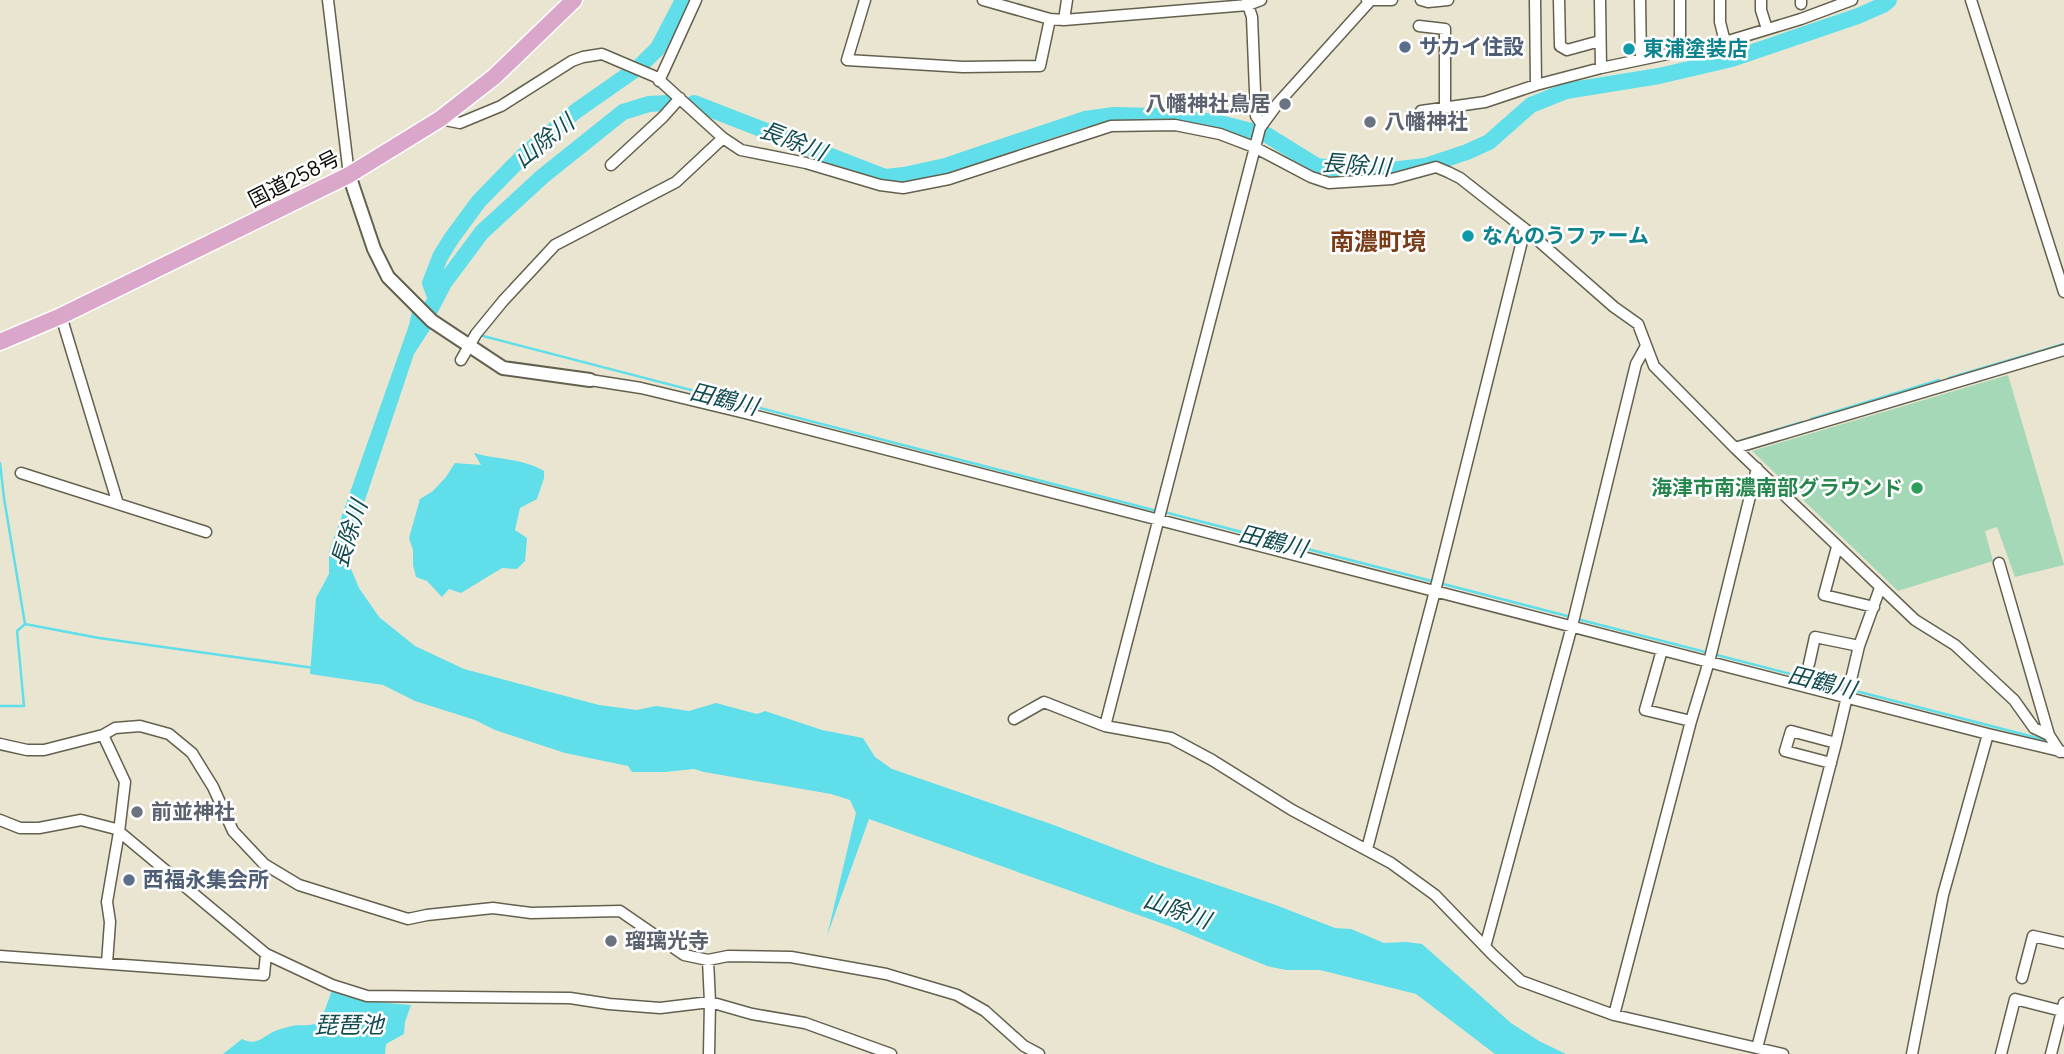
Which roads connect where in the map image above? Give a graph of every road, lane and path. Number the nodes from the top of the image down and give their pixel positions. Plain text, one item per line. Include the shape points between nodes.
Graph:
1 (328, 0) edge
2 (573, 0) edge
3 (696, 0) edge
4 (865, 0) edge
5 (983, 0) edge
6 (1067, 0) edge
7 (1261, 0) edge
8 (1369, 0) edge
9 (1392, 0) edge
10 (1421, 0) edge
11 (1448, 0) edge
12 (1535, 0) edge
13 (1559, 0) edge
14 (1600, 0) edge
15 (1640, 0) edge
16 (1681, 0) edge
17 (1720, 0) edge
18 (1761, 0) edge
19 (1850, 0) edge
20 (1971, 0) edge
21 (1247, 3) edge
22 (1018, 5) edge
23 (1050, 19) junction
24 (1064, 20) junction
25 (1419, 26) dead end
26 (1767, 29) junction
27 (1680, 37) dead end
28 (1600, 41) junction
29 (1725, 42) junction
30 (1641, 59) junction
31 (1601, 68) junction
32 (657, 79) junction
33 (1536, 85) junction
34 (680, 98) junction
35 (1445, 107) junction
36 (1421, 111) dead end
37 (440, 119) junction
38 (1261, 126) junction
39 (723, 138) junction
40 (1255, 144) junction
41 (611, 165) dead end
42 (349, 176) junction
43 (1525, 229) junction
44 (2064, 292) edge
45 (61, 316) junction
46 (0, 342) edge
47 (1646, 346) junction
48 (2064, 350) edge
49 (461, 360) dead end
50 (590, 380) joint
51 (1735, 448) junction
52 (1757, 468) junction
53 (21, 473) dead end
54 (118, 504) junction
55 (1160, 514) junction
56 (206, 532) dead end
57 (1838, 547) junction
58 (1999, 564) dead end
59 (1436, 586) junction
60 (1880, 588) junction
61 (1874, 607) junction
62 (1573, 620) junction
63 (1859, 646) junction
64 (1662, 650) junction
65 (1711, 656) junction
66 (1809, 664) dead end
67 (1848, 690) junction
68 (1014, 719) dead end
69 (1691, 721) junction
70 (1105, 726) junction
71 (1988, 734) junction
72 (103, 735) junction
73 (2050, 736) junction
74 (1836, 743) junction
75 (0, 744) edge
76 (2061, 751) edge
77 (1831, 763) junction
78 (0, 820) edge
79 (119, 832) junction
80 (1367, 849) junction
81 (2064, 943) edge
82 (1485, 947) junction
83 (266, 954) junction
84 (0, 956) edge
85 (708, 960) junction
86 (107, 962) junction
87 (2022, 978) dead end
88 (710, 1002) junction
89 (2063, 1007) edge
90 (1614, 1015) junction
91 (1757, 1048) junction
92 (885, 1053) edge
93 (709, 1054) edge
94 (1039, 1054) edge
95 (1779, 1054) edge
96 (1912, 1054) edge
97 (2001, 1054) edge
98 (2051, 1054) edge

1 - 42 street
2 - 37 highway, 国道258号 via 494,77
3 - 32 street
4 - 23 street via 847,60 1040,66
5 - 22 street
6 - 24 street
7 - 21 street
8 - 9 street
8 - 38 street
10 - 11 street
12 - 33 street
13 - 28 street via 1560,46 1567,50
14 - 28 street
15 - 30 street
16 - 27 street
17 - 29 street
18 - 26 street
19 - 26 street
20 - 44 street
21 - 24 street
21 - 38 street via 1252,17 1256,116
22 - 23 street
23 - 24 street
25 - 35 street via 1445,29
26 - 29 street
28 - 31 street
29 - 30 street
30 - 31 street
31 - 33 street
32 - 34 street
32 - 37 street via 602,54 583,57 501,106 460,123
33 - 35 street via 1485,102
34 - 39 street
34 - 41 street
35 - 36 street
37 - 42 highway, 国道258号
38 - 40 street
39 - 40 street via 741,150 903,188 949,179 1111,125 1175,125
39 - 49 street via 676,182 555,245 476,334
40 - 43 street via 1329,183 1392,179 1436,167 1460,178
40 - 55 street
42 - 45 highway, 国道258号
42 - 50 street via 388,276 432,321 503,368
43 - 47 street via 1638,324
43 - 59 street
45 - 46 highway, 国道258号
45 - 54 street
47 - 51 street via 1654,366
47 - 62 street via 1636,364
48 - 51 street
50 - 55 street via 641,388
51 - 52 street
52 - 57 street
52 - 65 street
53 - 54 street
54 - 56 street
55 - 59 street
55 - 70 street
57 - 60 street
57 - 61 street via 1824,594
58 - 73 street
59 - 62 street
59 - 80 street
60 - 61 street
60 - 73 street via 1915,620 1955,645 2014,700 2034,728
61 - 63 street
62 - 64 street
62 - 82 street
63 - 66 street via 1815,637
63 - 67 street
64 - 65 street
64 - 69 street via 1645,710
65 - 67 street
65 - 69 street
67 - 71 street
67 - 74 street
68 - 70 street via 1044,702
69 - 90 street
70 - 80 street via 1171,738
71 - 76 street
71 - 96 street via 1943,895
72 - 75 street via 44,750
72 - 79 street via 125,782
72 - 85 street via 115,727 140,726 169,734 192,752 233,831 264,864 299,886 408,919 493,908 531,913 620,911 684,954
73 - 76 street
74 - 77 street
74 - 77 street via 1791,731 1785,751
77 - 91 street
78 - 79 street via 39,828 81,820
79 - 83 street
79 - 86 street via 107,902
80 - 82 street via 1435,895
81 - 87 street via 2034,936
82 - 90 street via 1521,981
83 - 86 street via 264,975
83 - 88 street via 367,996 570,998 660,1009
84 - 86 street
85 - 88 street
85 - 94 street via 791,957 886,974 957,995
88 - 92 street via 805,1023
88 - 93 street
89 - 97 street via 2015,999
89 - 98 street
90 - 91 street
91 - 95 street

